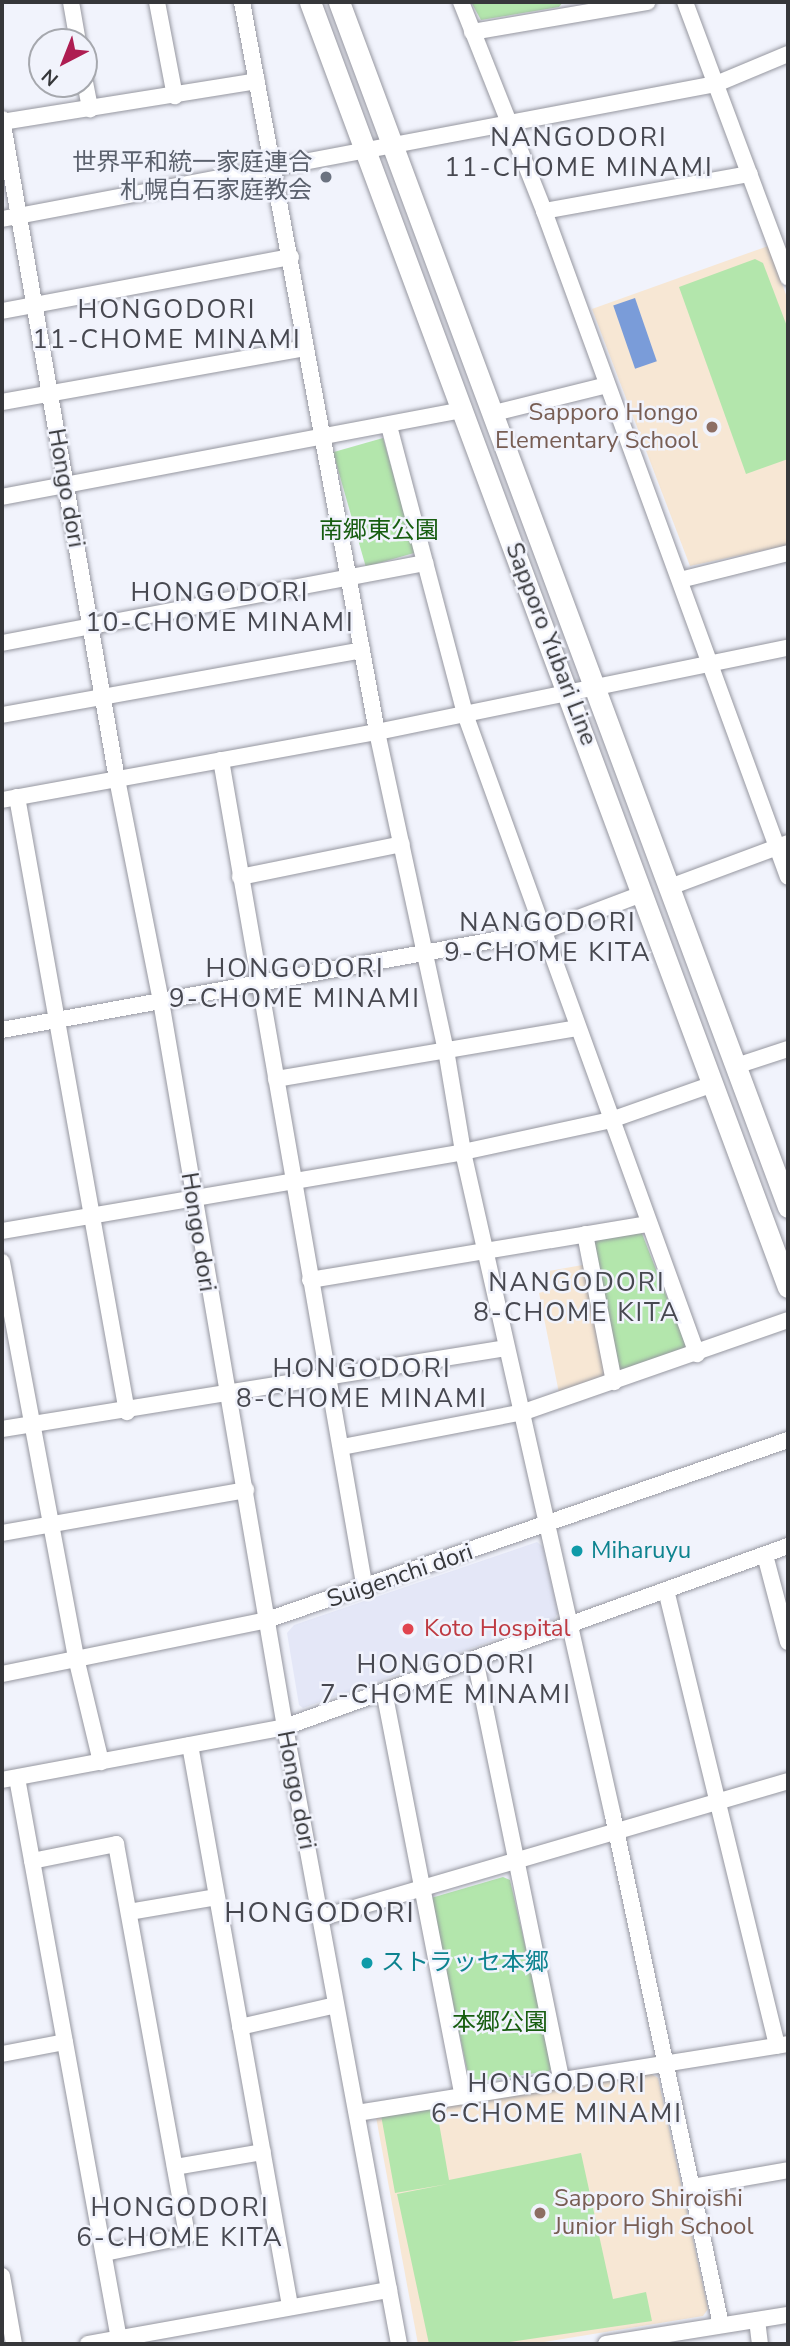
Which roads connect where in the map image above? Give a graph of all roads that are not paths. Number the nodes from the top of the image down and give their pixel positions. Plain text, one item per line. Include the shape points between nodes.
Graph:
1 (71, 2) edge
2 (157, 2) edge
3 (242, 2) edge
4 (310, 2) edge
5 (339, 2) edge
6 (461, 2) edge
7 (647, 2) edge
8 (685, 2) edge
9 (572, 8) edge
10 (76, 28) edge
11 (472, 32) junction
12 (788, 54) edge
13 (257, 80) junction
14 (716, 84) junction
15 (175, 96) junction
16 (88, 98) edge
17 (90, 109) junction
18 (2, 121) edge
19 (510, 125) junction
20 (394, 147) junction
21 (366, 153) junction
22 (275, 169) junction
23 (750, 174) junction
24 (544, 211) junction
25 (9, 218) edge
26 (291, 257) junction
27 (788, 277) edge
28 (34, 305) junction
29 (2, 311) edge
30 (306, 348) junction
31 (607, 385) junction
32 (48, 393) junction
33 (2, 402) edge
34 (464, 410) junction
35 (494, 413) junction
36 (389, 426) junction
37 (322, 440) junction
38 (66, 486) junction
39 (2, 498) edge
40 (788, 553) edge
41 (426, 563) junction
42 (348, 578) junction
43 (680, 580) junction
44 (91, 626) junction
45 (2, 643) edge
46 (788, 648) edge
47 (362, 650) junction
48 (711, 665) junction
49 (597, 688) junction
50 (570, 692) junction
51 (104, 696) junction
52 (466, 714) junction
53 (2, 715) edge
54 (377, 732) junction
55 (220, 760) junction
56 (117, 779) junction
57 (9, 799) edge
58 (402, 844) junction
59 (783, 845) edge
60 (240, 877) junction
61 (788, 877) edge
62 (670, 887) junction
63 (642, 894) junction
64 (544, 931) junction
65 (424, 951) junction
66 (258, 982) junction
67 (161, 1001) junction
68 (55, 1020) junction
69 (578, 1028) junction
70 (2, 1030) edge
71 (788, 1049) edge
72 (446, 1050) junction
73 (736, 1066) junction
74 (276, 1079) junction
75 (713, 1084) junction
76 (611, 1120) junction
77 (463, 1152) junction
78 (294, 1182) junction
79 (192, 1200) junction
80 (788, 1207) edge
81 (92, 1216) junction
82 (649, 1224) junction
83 (2, 1231) edge
84 (585, 1234) junction
85 (484, 1251) junction
86 (2, 1262) edge
87 (310, 1280) junction
88 (788, 1287) edge
89 (6, 1301) edge
90 (788, 1320) edge
91 (506, 1348) junction
92 (697, 1353) junction
93 (329, 1378) junction
94 (614, 1382) junction
95 (225, 1395) junction
96 (127, 1412) junction
97 (524, 1412) junction
98 (34, 1424) junction
99 (2, 1429) edge
100 (788, 1440) edge
101 (342, 1447) junction
102 (246, 1490) junction
103 (53, 1523) junction
104 (548, 1525) junction
105 (2, 1533) edge
106 (788, 1546) edge
107 (765, 1555) junction
108 (365, 1589) junction
109 (666, 1590) junction
110 (267, 1620) junction
111 (568, 1625) junction
112 (788, 1642) edge
113 (475, 1659) junction
114 (77, 1662) junction
115 (2, 1674) edge
116 (384, 1691) junction
117 (285, 1727) junction
118 (190, 1745) junction
119 (101, 1762) junction
120 (9, 1779) edge
121 (788, 1781) edge
122 (716, 1802) junction
123 (617, 1833) junction
124 (32, 1861) junction
125 (518, 1861) junction
126 (423, 1889) junction
127 (217, 1898) junction
128 (129, 1912) junction
129 (320, 1918) junction
130 (336, 2005) junction
131 (240, 2027) junction
132 (65, 2042) junction
133 (782, 2045) edge
134 (2, 2054) edge
135 (666, 2064) junction
136 (562, 2081) junction
137 (463, 2096) junction
138 (357, 2113) junction
139 (263, 2152) junction
140 (175, 2167) junction
141 (788, 2170) edge
142 (692, 2187) junction
143 (104, 2253) junction
144 (2, 2276) edge
145 (389, 2290) junction
146 (290, 2306) junction
147 (788, 2315) edge
148 (757, 2320) junction
149 (721, 2325) junction
150 (119, 2339) junction
151 (14, 2344) edge
152 (88, 2344) edge
153 (399, 2344) edge
154 (606, 2344) edge
155 (760, 2344) edge

1 - 10 street
2 - 15 street
3 - 13 street
4 - 21 main road, Sapporo Yubari Line
5 - 20 main road, Sapporo Yubari Line
6 - 11 street
7 - 9 street
8 - 14 street
9 - 11 street
11 - 19 street
12 - 14 street
13 - 15 street
13 - 22 street
14 - 19 street
14 - 23 street
15 - 17 street
16 - 17 street
17 - 18 street
18 - 25 street, Hongo dori
19 - 20 street
19 - 24 street
20 - 21 street
20 - 35 main road, Sapporo Yubari Line
21 - 22 street
21 - 34 main road, Sapporo Yubari Line
22 - 25 street
22 - 26 street
23 - 24 street
23 - 27 street
24 - 31 street
25 - 28 street, Hongo dori
26 - 28 street
26 - 30 street
28 - 29 street
28 - 32 street, Hongo dori
30 - 32 street
30 - 37 street
31 - 35 street
31 - 43 street
32 - 33 street
32 - 38 street, Hongo dori
34 - 36 street
34 - 50 main road, Sapporo Yubari Line
35 - 49 main road, Sapporo Yubari Line
36 - 37 street
36 - 41 street
37 - 38 street
37 - 42 street
38 - 39 street
38 - 44 street, Hongo dori
40 - 43 street
41 - 42 street
41 - 52 street
42 - 44 street
42 - 47 street
43 - 48 street
44 - 45 street
44 - 51 street, Hongo dori
46 - 48 street
47 - 51 street
47 - 54 street
48 - 49 street
48 - 59 street
49 - 50 street
49 - 62 main road, Sapporo Yubari Line
50 - 52 street
50 - 63 main road, Sapporo Yubari Line
51 - 53 street
51 - 56 street, Hongo dori
52 - 54 street
52 - 64 street
54 - 55 street
54 - 58 street
55 - 56 street
55 - 60 street
56 - 57 street
56 - 67 street, Hongo dori
57 - 68 street
58 - 60 street
58 - 65 street
59 - 61 street
59 - 62 street
60 - 66 street
62 - 73 main road, Sapporo Yubari Line
63 - 64 street
63 - 75 main road, Sapporo Yubari Line
64 - 65 street
64 - 69 street
65 - 66 street
65 - 72 street
66 - 67 street
66 - 74 street
67 - 68 street
67 - 79 street, Hongo dori
68 - 70 street
68 - 81 street
69 - 72 street
69 - 76 street
71 - 73 street
72 - 74 street
72 - 77 street
73 - 80 main road, Sapporo Yubari Line
74 - 78 street
75 - 76 street
75 - 88 main road, Sapporo Yubari Line
76 - 77 street
76 - 82 street
77 - 78 street
77 - 85 street
78 - 79 street
78 - 87 street
79 - 81 street
79 - 95 street, Hongo dori
81 - 83 street
81 - 96 street
82 - 84 street
82 - 92 street
84 - 85 street
84 - 94 street
85 - 87 street
85 - 91 street
86 - 89 street
87 - 93 street
89 - 98 street
90 - 92 street
91 - 93 street
91 - 97 street
92 - 94 street
93 - 95 street
93 - 101 street
94 - 97 street
95 - 96 street
95 - 102 street, Hongo dori
96 - 98 street
97 - 101 street
97 - 104 street
98 - 99 street
98 - 103 street
100 - 104 street, Suigenchi dori
101 - 108 street
102 - 103 street
102 - 110 street, Hongo dori
103 - 105 street
103 - 114 street
104 - 108 street, Suigenchi dori
104 - 111 street
106 - 107 street
107 - 109 street
107 - 112 street
108 - 110 street, Suigenchi dori
109 - 111 street
109 - 122 street
110 - 114 street, Suigenchi dori
110 - 117 street, Hongo dori
111 - 113 street
111 - 123 street
113 - 116 street
113 - 125 street
114 - 115 street, Suigenchi dori
114 - 119 street
116 - 117 street
116 - 126 street
117 - 118 street
117 - 129 street, Hongo dori
118 - 119 street
118 - 127 street
119 - 120 street
120 - 124 street
121 - 122 street
122 - 123 street
122 - 133 street
123 - 125 street
123 - 135 street
124 - 128 street via 116,1844
124 - 132 street
125 - 126 street
125 - 136 street
126 - 129 street
126 - 137 street
127 - 128 street
127 - 131 street
128 - 140 street
129 - 130 street, Hongo dori
130 - 131 street
130 - 138 street, Hongo dori
131 - 139 street
132 - 134 street
132 - 143 street
133 - 135 street
135 - 136 street
135 - 142 street
136 - 137 street
137 - 138 street
138 - 145 street, Hongo dori
139 - 140 street
139 - 146 street
140 - 143 street via 187,2236
141 - 142 street
142 - 149 street
143 - 150 street
144 - 151 street
145 - 146 street
145 - 153 street, Hongo dori
146 - 150 street
147 - 148 street
148 - 149 street
148 - 155 street
149 - 154 street
150 - 152 street

